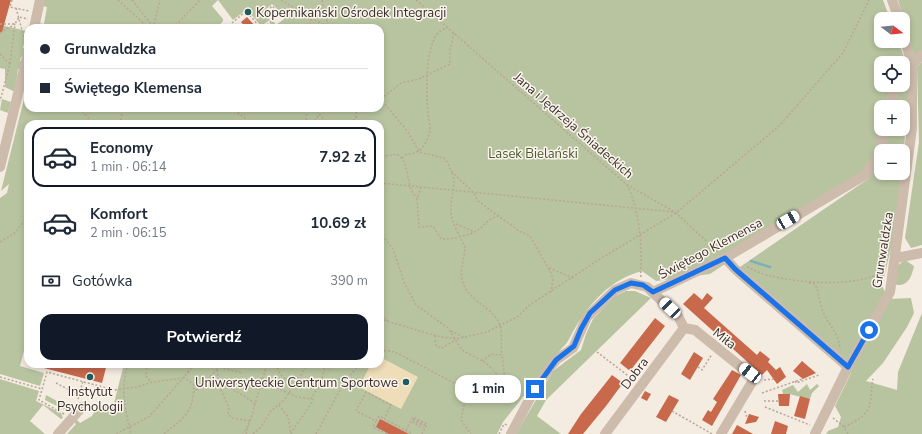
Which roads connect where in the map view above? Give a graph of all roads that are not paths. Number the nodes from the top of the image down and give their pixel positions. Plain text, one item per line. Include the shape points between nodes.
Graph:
1 (40, 0) edge
2 (892, 0) edge
3 (896, 12) edge
4 (35, 21) edge
5 (907, 48) edge
6 (922, 55) edge
7 (24, 62) edge
8 (912, 65) junction
9 (883, 136) edge
10 (0, 167) edge
11 (922, 253) edge
12 (725, 258) junction
13 (896, 258) junction
14 (653, 292) junction
15 (684, 328) junction
16 (848, 367) junction
17 (82, 407) dead end
18 (816, 431) edge
19 (58, 434) edge
20 (511, 434) edge
21 (605, 434) edge
22 (721, 434) edge

1 - 4 street
2 - 3 street
5 - 8 street
6 - 8 street
7 - 10 street
8 - 13 street, Grunwaldzka via 912,128
9 - 12 street, Świętego Klemensa via 880,154 865,175
11 - 13 street
12 - 14 street, Świętego Klemensa
12 - 16 street
13 - 16 street, Grunwaldzka via 890,292
14 - 15 street via 678,316
14 - 20 street, Świętego Klemensa via 643,285 631,283 621,286 590,313 574,346 553,364 529,400
15 - 21 street, Dobra
15 - 22 street, Miła via 695,330 752,376 752,382
16 - 18 street, Grunwaldzka
17 - 19 street

